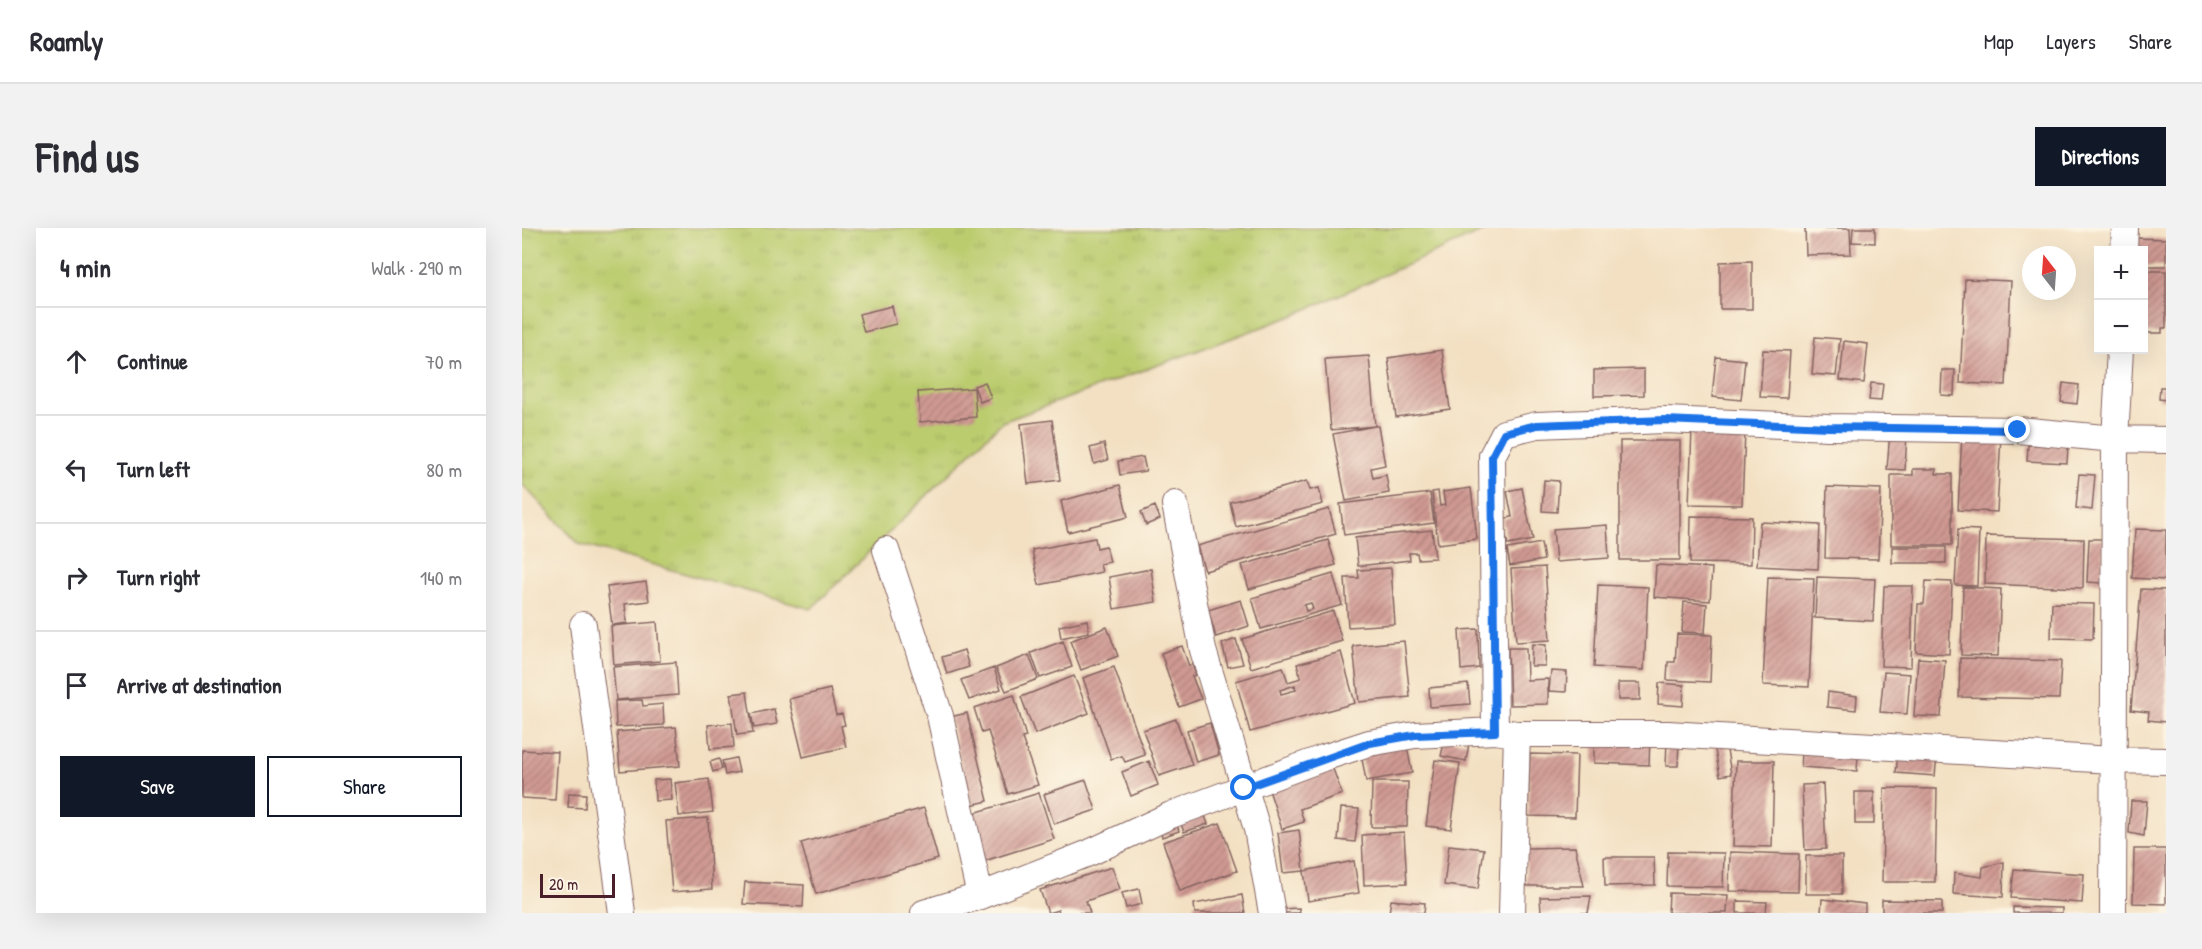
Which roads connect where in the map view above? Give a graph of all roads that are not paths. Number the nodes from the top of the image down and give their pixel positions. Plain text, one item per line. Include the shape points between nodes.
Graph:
1 (2125, 228) edge
2 (2124, 246) edge
3 (2120, 354) edge
4 (2115, 440) junction
5 (2166, 440) edge
6 (1175, 504) dead end
7 (886, 550) dead end
8 (583, 625) dead end
9 (1506, 733) junction
10 (2113, 760) junction
11 (2166, 760) edge
12 (1244, 788) junction
13 (980, 896) junction
14 (622, 913) edge
15 (924, 913) edge
16 (1272, 913) edge
17 (1512, 913) edge
18 (2113, 913) edge

1 - 2 street
3 - 4 street
4 - 5 street
4 - 9 street via 2018,430 1665,420 1537,425 1504,433 1492,456
4 - 10 street
6 - 12 street via 1203,650
7 - 13 street via 940,716
8 - 14 street
9 - 10 street via 1668,734
9 - 12 street via 1415,735 1370,743
9 - 17 street
10 - 11 street
10 - 18 street
12 - 13 street
12 - 16 street via 1257,829
13 - 15 street

